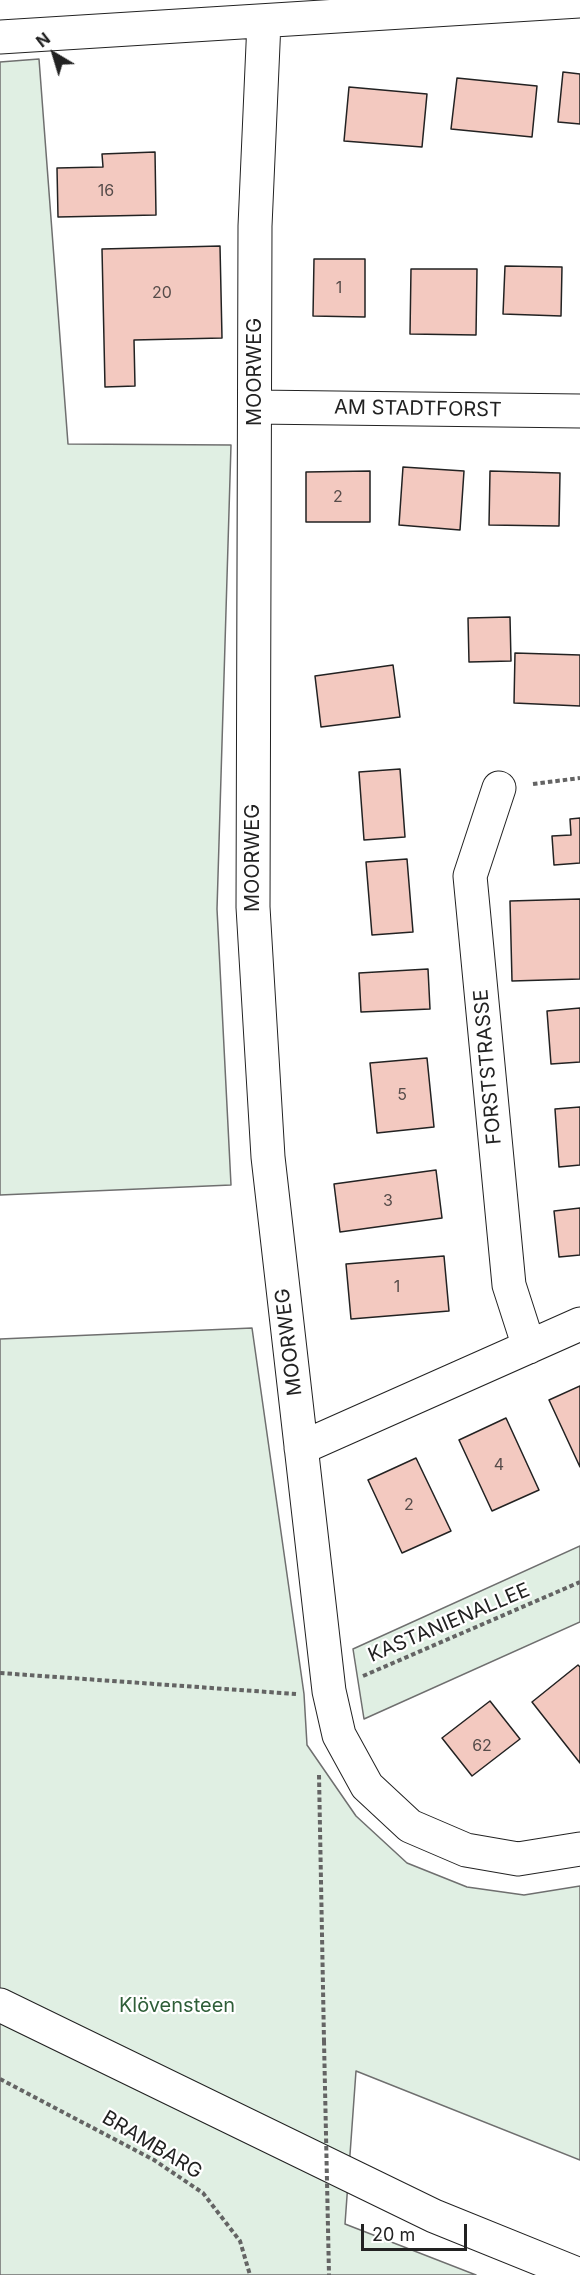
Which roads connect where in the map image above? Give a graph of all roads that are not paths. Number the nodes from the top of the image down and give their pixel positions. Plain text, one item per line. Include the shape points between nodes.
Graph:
1 (580, 1) edge
2 (264, 22) junction
3 (0, 37) edge
4 (255, 407) junction
5 (580, 411) edge
6 (499, 788) road end
7 (580, 1324) edge
8 (529, 1347) junction
9 (302, 1448) junction
10 (580, 1849) edge
11 (0, 2005) edge
12 (580, 2275) edge

1 - 2 street
2 - 3 street
2 - 4 street, MOORWEG via 255,226
4 - 5 street, AM STADTFORST
4 - 9 street, MOORWEG via 253,907 268,1157
6 - 8 street, FORSTSTRASSE via 470,876 509,1285
7 - 8 street
8 - 9 street
9 - 10 street, MOORWEG via 329,1691 339,1735 367,1786 410,1826 466,1850 518,1860
11 - 12 street via 434,2216

